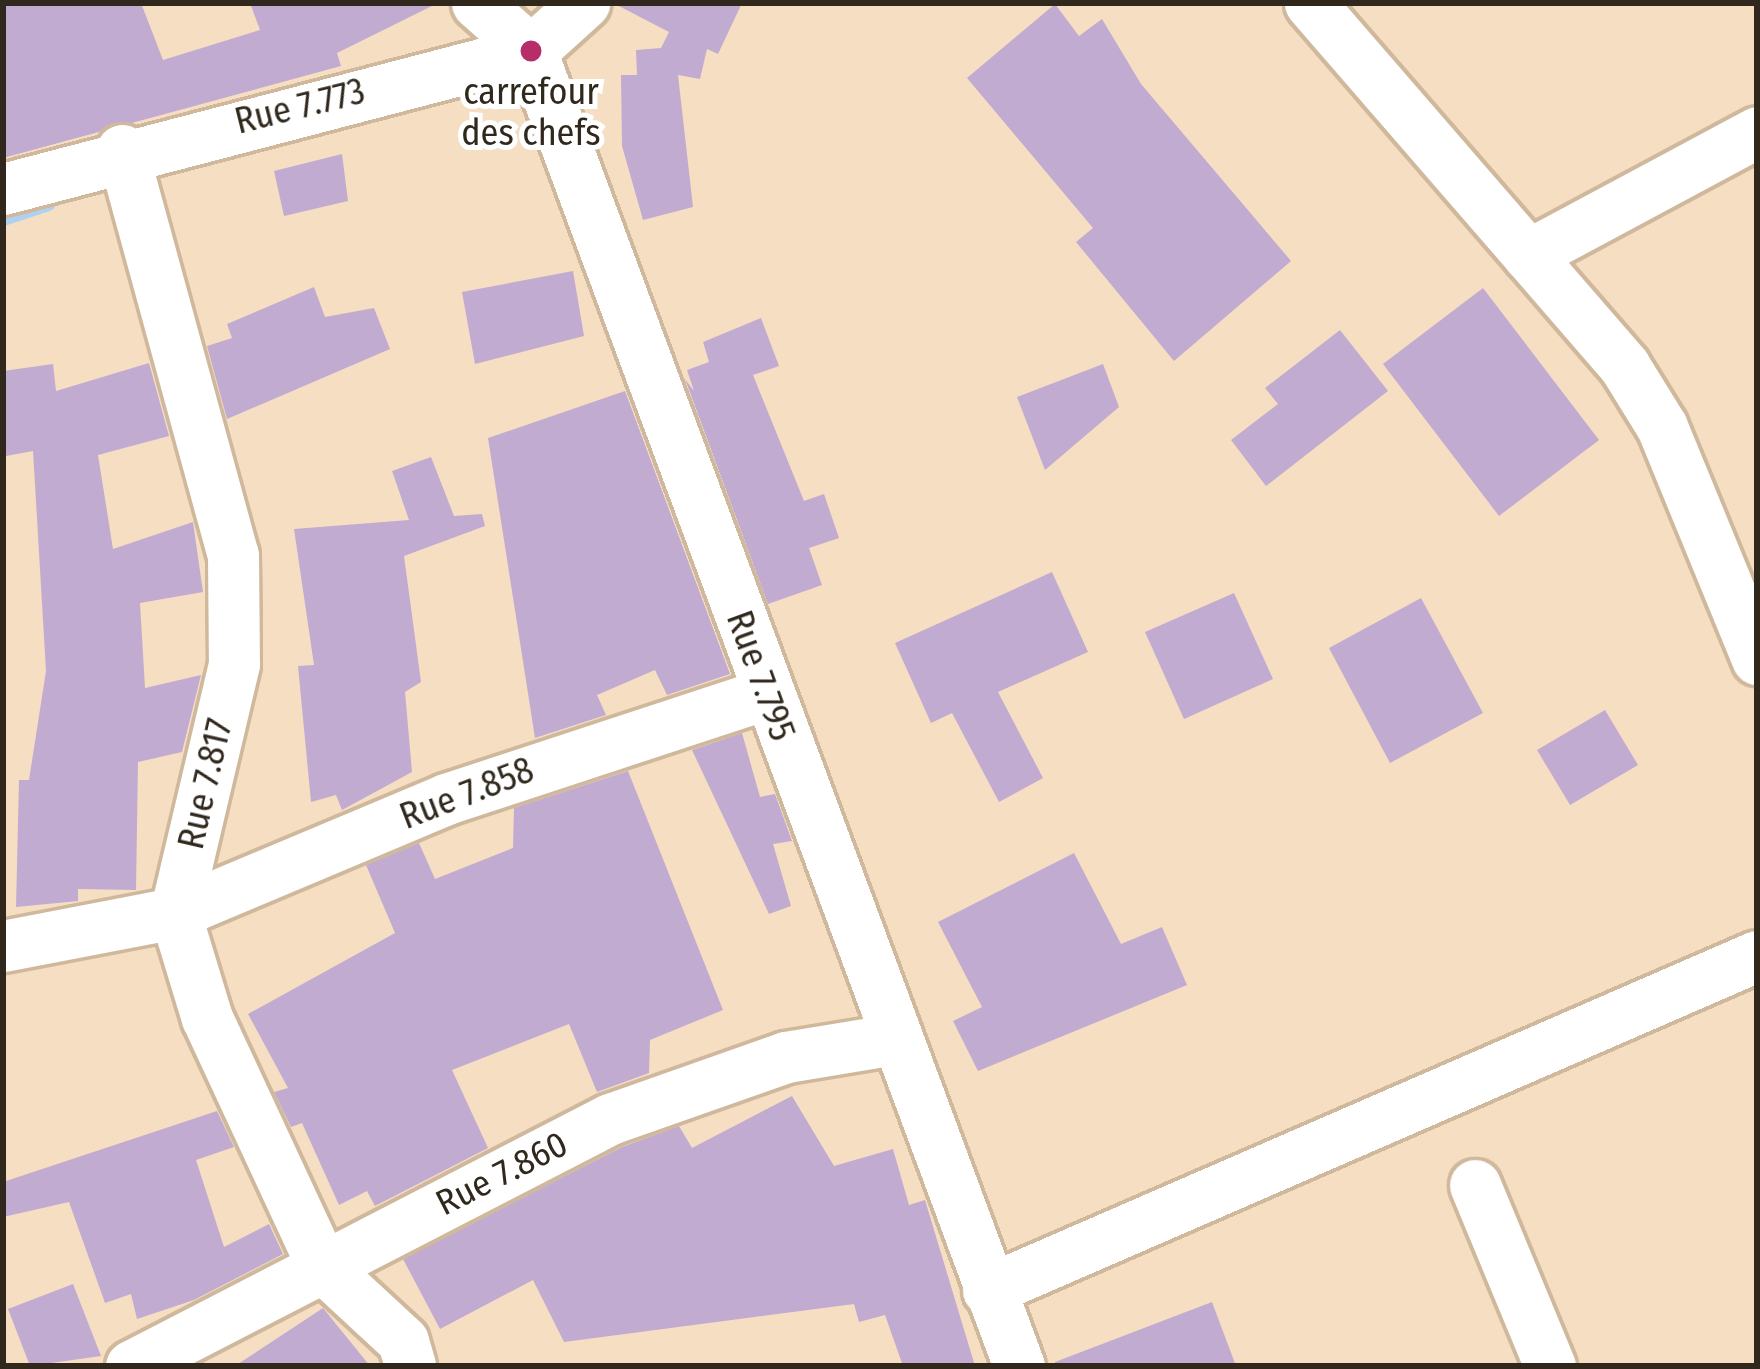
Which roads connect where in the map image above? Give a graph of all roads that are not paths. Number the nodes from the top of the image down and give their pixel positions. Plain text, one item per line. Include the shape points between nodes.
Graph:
1 (477, 3) edge
2 (584, 3) edge
3 (1310, 3) edge
4 (531, 52) junction
5 (1757, 132) edge
6 (122, 150) junction
7 (3, 189) edge
8 (1528, 255) junction
9 (1754, 644) edge
10 (766, 694) junction
11 (175, 914) junction
12 (3, 946) edge
13 (1757, 956) edge
14 (895, 1039) junction
15 (1475, 1185) dead end
16 (322, 1266) junction
17 (988, 1290) junction
18 (131, 1366) edge
19 (410, 1366) edge
20 (1018, 1366) edge
21 (1550, 1366) edge

1 - 4 street, Rue 7.795
2 - 4 street, Rue 7.773
3 - 8 street
4 - 6 street, Rue 7.773
4 - 10 street, Rue 7.795
5 - 8 street
6 - 7 street, Rue 7.773
6 - 11 street, Rue 7.817 via 233,555 235,664
8 - 9 street via 1662,428
10 - 11 street, Rue 7.858 via 446,799
10 - 14 street, Rue 7.795
11 - 12 street, Rue 7.858
11 - 16 street via 207,1018
13 - 17 street
14 - 16 street, Rue 7.860 via 786,1057 631,1112
14 - 17 street, Rue 7.795
15 - 21 street
16 - 18 street, Rue 7.860
16 - 19 street via 403,1341
17 - 20 street, Rue 7.795

